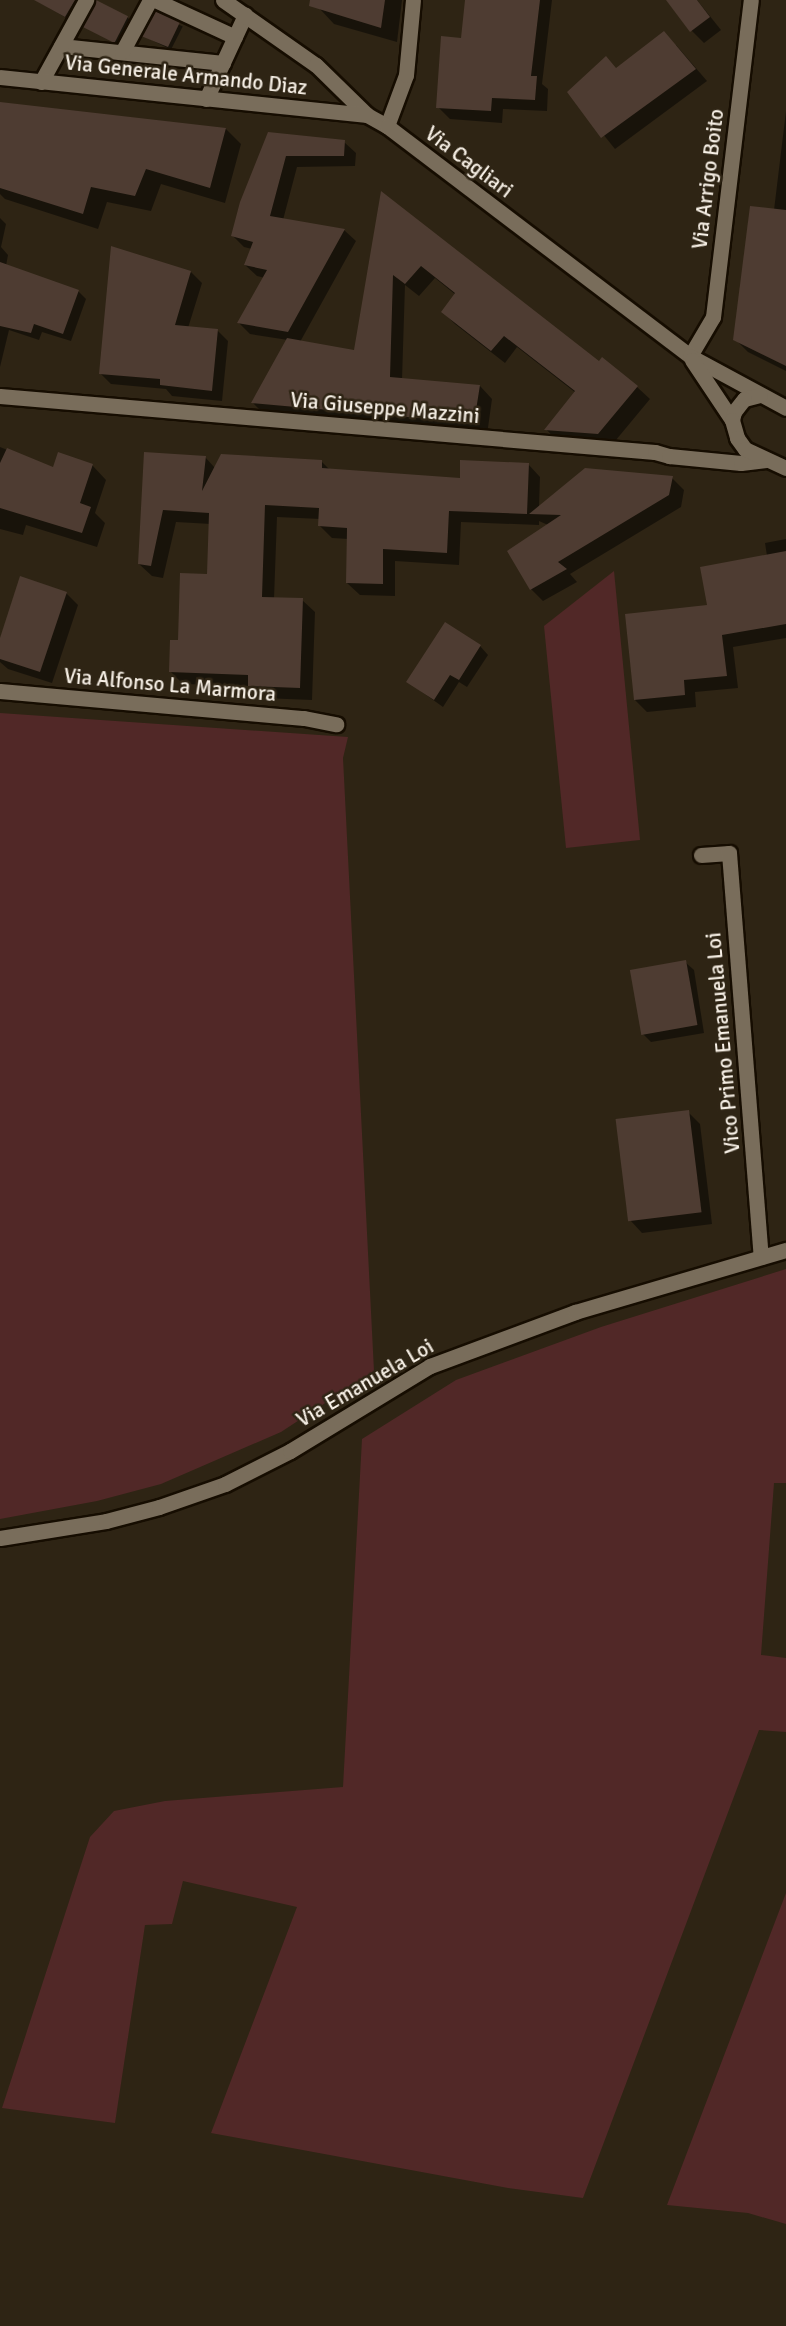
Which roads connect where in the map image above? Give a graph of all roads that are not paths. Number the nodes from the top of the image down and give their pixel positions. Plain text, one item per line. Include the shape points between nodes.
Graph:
1 (86, 0) edge
2 (150, 0) edge
3 (155, 0) edge
4 (224, 0) edge
5 (413, 0) edge
6 (751, 0) edge
7 (245, 15) junction
8 (235, 37) junction
9 (61, 46) junction
10 (122, 52) junction
11 (223, 63) junction
12 (0, 77) edge
13 (41, 82) junction
14 (206, 99) junction
15 (367, 115) junction
16 (387, 126) junction
17 (690, 356) junction
18 (760, 395) junction
19 (0, 396) edge
20 (786, 408) edge
21 (732, 420) junction
22 (766, 460) junction
23 (786, 468) edge
24 (0, 691) edge
25 (336, 724) dead end
26 (701, 855) dead end
27 (786, 1250) edge
28 (761, 1257) junction
29 (0, 1538) edge

1 - 9 street
2 - 10 street
3 - 8 street
4 - 7 street, Via Cagliari
5 - 16 street via 406,75
6 - 17 street, Via Arrigo Boito via 713,318
7 - 8 street
7 - 15 street, Via Cagliari via 316,65
8 - 11 street
9 - 10 street
9 - 13 street
10 - 11 street
11 - 14 street
12 - 13 street, Via Generale Armando Diaz
13 - 14 street, Via Generale Armando Diaz
14 - 15 street, Via Generale Armando Diaz
15 - 16 street, Via Cagliari
16 - 17 street, Via Cagliari
17 - 18 street, Via Cagliari
17 - 21 street, Via Cagliari
18 - 20 street, Via Cagliari
18 - 21 street via 744,399
19 - 22 street, Via Giuseppe Mazzini via 646,451 741,463
21 - 22 street, Via Cagliari via 737,438 745,448
22 - 23 street, Via Cagliari
24 - 25 street, Via Alfonso La Marmora
26 - 28 street, Vico Primo Emanuela Loi via 729,853
27 - 28 street, Via Emanuela Loi
28 - 29 street, Via Emanuela Loi via 575,1312 430,1366 290,1452 225,1484 106,1521

